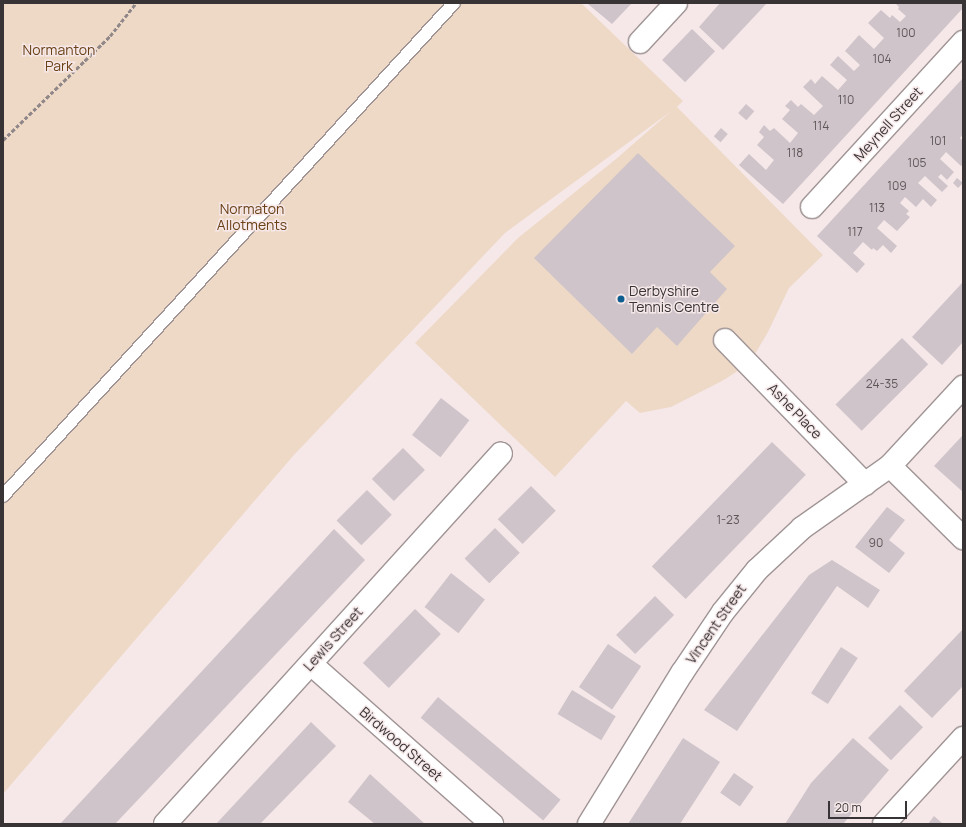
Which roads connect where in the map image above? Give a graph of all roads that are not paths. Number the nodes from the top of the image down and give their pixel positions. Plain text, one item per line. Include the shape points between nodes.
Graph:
1 (454, 3) edge
2 (676, 3) edge
3 (640, 42) dead end
4 (963, 42) edge
5 (812, 207) dead end
6 (725, 340) dead end
7 (963, 387) edge
8 (500, 454) dead end
9 (890, 466) junction
10 (865, 484) junction
11 (3, 496) edge
12 (963, 538) edge
13 (311, 664) junction
14 (963, 738) edge
15 (165, 824) edge
16 (492, 824) edge
17 (589, 824) edge
18 (884, 824) edge

1 - 11 lane
2 - 3 street
4 - 5 street, Meynell Street
6 - 10 street, Ashe Place
7 - 9 street, Vincent Street
8 - 13 street, Lewis Street
9 - 10 street, Vincent Street
9 - 12 street
10 - 17 street, Vincent Street via 789,538 739,591 682,673
13 - 15 street, Lewis Street
13 - 16 street, Birdwood Street
14 - 18 street

